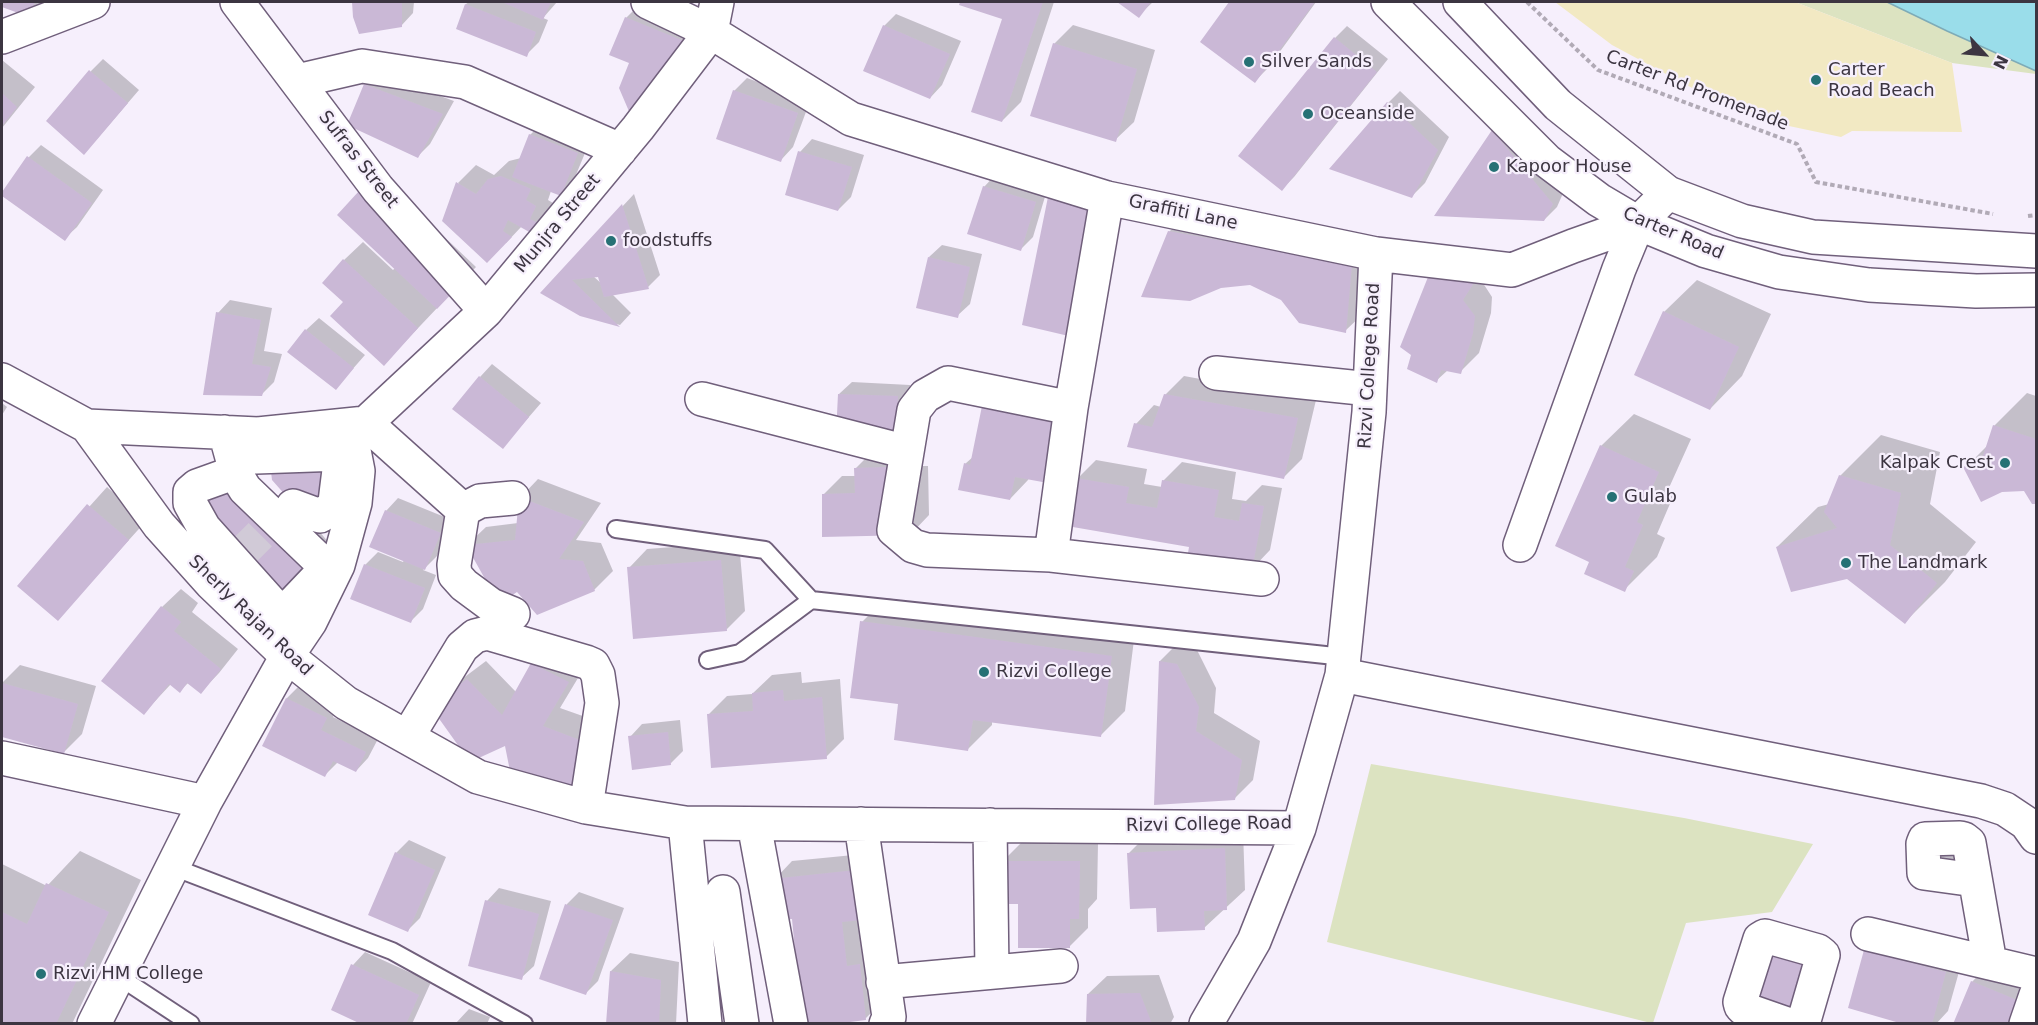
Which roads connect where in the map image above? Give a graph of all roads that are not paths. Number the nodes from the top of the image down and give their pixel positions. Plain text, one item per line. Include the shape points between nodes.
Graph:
1 (93, 2) edge
2 (237, 2) edge
3 (648, 2) edge
4 (1388, 2) edge
5 (1460, 2) edge
6 (714, 17) edge
7 (2, 37) edge
8 (297, 81) junction
9 (620, 150) junction
10 (1668, 193) junction
11 (1107, 198) junction
12 (1638, 224) junction
13 (2037, 251) edge
14 (1376, 254) junction
15 (2037, 290) edge
16 (486, 311) junction
17 (1216, 373) dead end
18 (2, 380) edge
19 (1370, 389) junction
20 (702, 399) dead end
21 (1071, 408) junction
22 (87, 426) junction
23 (362, 439) junction
24 (907, 452) junction
25 (253, 460) junction
26 (513, 498) dead end
27 (190, 503) junction
28 (463, 510) junction
29 (280, 516) junction
30 (159, 525) junction
31 (616, 529) dead end
32 (1520, 545) dead end
33 (1051, 555) junction
34 (227, 567) junction
35 (1262, 579) dead end
36 (812, 600) junction
37 (513, 614) dead end
38 (278, 635) junction
39 (708, 660) dead end
40 (1343, 666) junction
41 (408, 736) junction
42 (2, 758) edge
43 (205, 802) junction
44 (586, 807) junction
45 (685, 823) junction
46 (754, 824) junction
47 (861, 824) junction
48 (990, 825) junction
49 (1299, 828) junction
50 (2037, 837) edge
51 (172, 867) junction
52 (1975, 880) dead end
53 (723, 892) dead end
54 (1868, 934) dead end
55 (1061, 966) dead end
56 (1982, 970) junction
57 (992, 972) junction
58 (2037, 974) edge
59 (118, 976) junction
60 (884, 982) junction
61 (2036, 996) edge
62 (94, 1023) edge
63 (191, 1023) edge
64 (524, 1023) edge
65 (705, 1023) edge
66 (742, 1023) edge
67 (791, 1023) edge
68 (886, 1023) edge
69 (1206, 1023) edge
70 (1787, 1023) edge
71 (1803, 1023) edge
72 (2026, 1023) edge

1 - 7 street
2 - 8 street, Sufras Street
3 - 6 street, Graffiti Lane
4 - 12 street, Carter Road via 1547,160
5 - 10 street, Carter Road via 1558,105
6 - 9 street, Munjra Street
6 - 11 street, Graffiti Lane via 851,119
8 - 9 street via 362,66 465,82
8 - 16 street, Sufras Street via 378,189
9 - 16 street, Munjra Street
10 - 12 street, Graffiti Lane
10 - 13 street, Carter Road via 1742,221 1814,237
11 - 14 street, Graffiti Lane
11 - 21 street
12 - 14 street, Graffiti Lane via 1512,270
12 - 15 street, Carter Road via 1706,251 1779,272 1869,285
12 - 32 street
14 - 19 street, Rizvi College Road
16 - 23 street, Munjra Street
17 - 19 street
18 - 22 street, Sherly Rajan Road
19 - 40 street, Rizvi College Road
20 - 24 street
21 - 24 street via 948,383 925,396 914,410
21 - 33 street
22 - 25 street via 225,432
22 - 30 street, Sherly Rajan Road
23 - 25 street
23 - 28 street
23 - 29 street via 342,458 332,508 320,516
23 - 38 street via 355,503 338,566 310,622
24 - 33 street via 894,530 913,546 927,550
25 - 27 street via 197,486 190,492
25 - 29 street via 245,489
26 - 28 street via 480,501
27 - 30 street
27 - 34 street
28 - 37 street via 453,565 455,575 491,605
29 - 38 street via 322,563 322,568
30 - 34 street, Sherly Rajan Road
31 - 36 lane via 765,550
33 - 35 street
34 - 38 street, Sherly Rajan Road
36 - 39 lane via 740,653
36 - 40 lane
38 - 41 street, Sherly Rajan Road via 346,703
38 - 43 street
40 - 49 street, Rizvi College Road
40 - 50 street via 1981,801 2005,809 2026,823
41 - 44 street, Sherly Rajan Road via 478,777
41 - 44 street via 462,647 475,636 487,633 586,662 593,665 598,675 602,703
42 - 43 street
43 - 51 street
44 - 45 street, Sherly Rajan Road
45 - 46 street, Rizvi College Road
45 - 65 street
46 - 47 street, Rizvi College Road
46 - 67 street
47 - 48 street, Rizvi College Road
47 - 60 street
48 - 49 street, Rizvi College Road
48 - 57 street
49 - 69 street via 1254,941
51 - 59 street
51 - 64 lane via 392,951
52 - 56 street
53 - 66 street
54 - 56 street
55 - 57 street
56 - 58 street
56 - 61 street
57 - 60 street
59 - 62 street
59 - 63 lane
60 - 68 street via 889,1017
61 - 72 street
70 - 71 street via 1741,1006 1760,939 1765,936 1823,955

